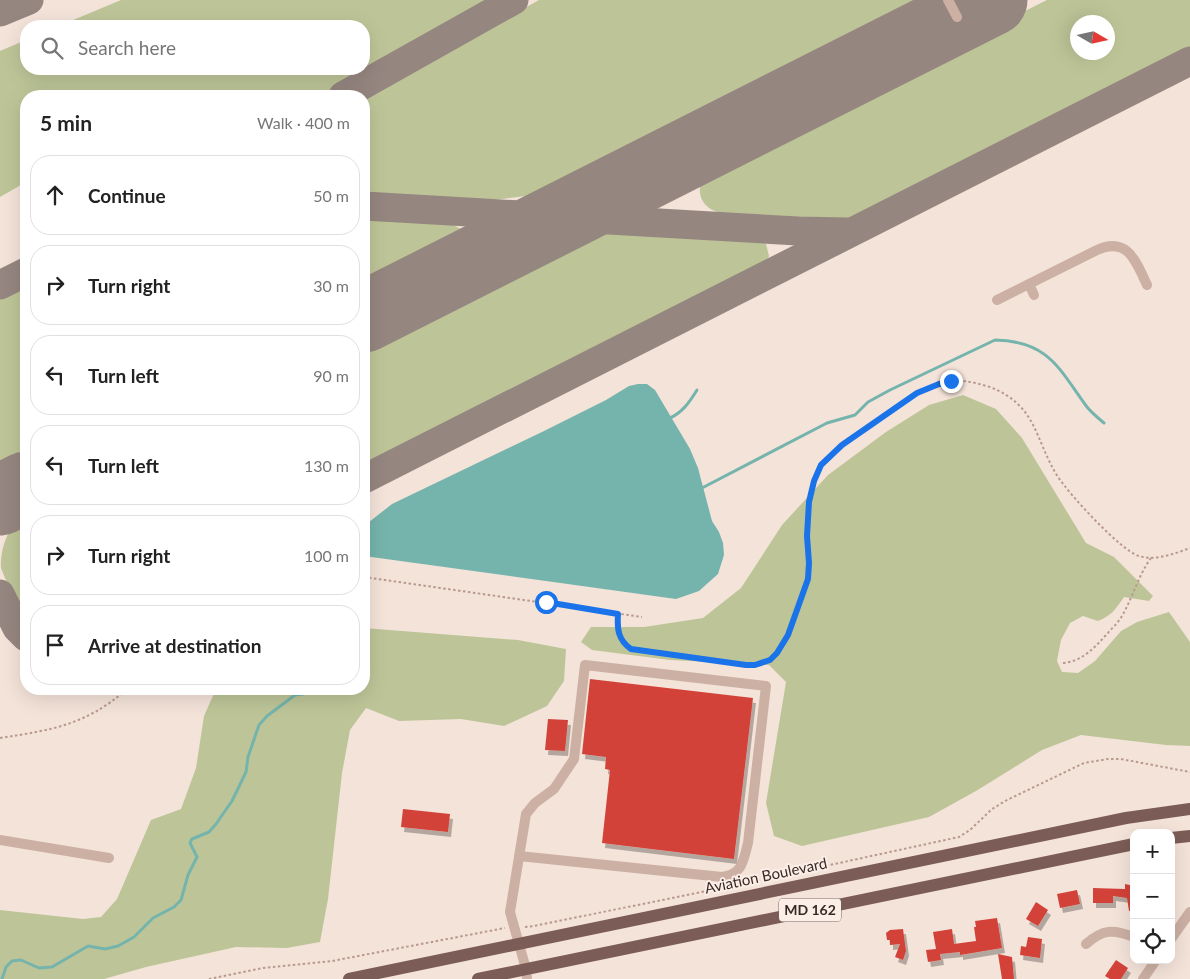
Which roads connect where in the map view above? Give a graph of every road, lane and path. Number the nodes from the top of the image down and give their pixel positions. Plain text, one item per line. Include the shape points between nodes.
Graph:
1 (948, 0) edge
2 (957, 18) dead end
3 (1029, 284) junction
4 (1147, 285) dead end
5 (1034, 295) dead end
6 (997, 300) dead end
7 (1190, 548) edge
8 (1151, 558) junction
9 (370, 578) edge
10 (618, 614) junction
11 (642, 617) dead end
12 (1063, 663) dead end
13 (120, 695) edge
14 (0, 738) edge
15 (1190, 809) edge
16 (1190, 836) edge
17 (1175, 838) edge
18 (0, 840) edge
19 (1130, 845) edge
20 (519, 856) junction
21 (109, 858) dead end
22 (1190, 912) edge
23 (1175, 934) edge
24 (1130, 936) edge
25 (519, 944) junction
26 (1086, 944) dead end
27 (1153, 964) edge
28 (526, 974) edge
29 (350, 979) edge
30 (478, 979) edge
31 (1143, 979) edge

1 - 2 street
3 - 4 street via 1110,246 1128,252
3 - 5 street
3 - 6 street
7 - 8 path
8 - 10 path via 1125,548 1067,490 1048,459 1035,426 1021,406 981,384 951,381 917,393 842,445 821,465 809,502 806,585 784,643 770,660 746,665 631,649 622,642 618,632
8 - 12 path via 1115,625 1090,652
9 - 10 path
10 - 11 path
13 - 14 path via 76,722
15 - 25 main road, Aviation Boulevard / MD 162 via 1126,818
16 - 17 main road
18 - 21 street
19 - 28 main road, MD 162
20 - 20 street via 526,814 554,788 574,759 584,665 766,686 748,843 738,870 732,875 722,877
20 - 25 street via 510,912
22 - 23 street
24 - 26 street via 1107,931
25 - 28 street
25 - 29 main road, Aviation Boulevard / MD 162
27 - 31 street
28 - 30 main road, MD 162

